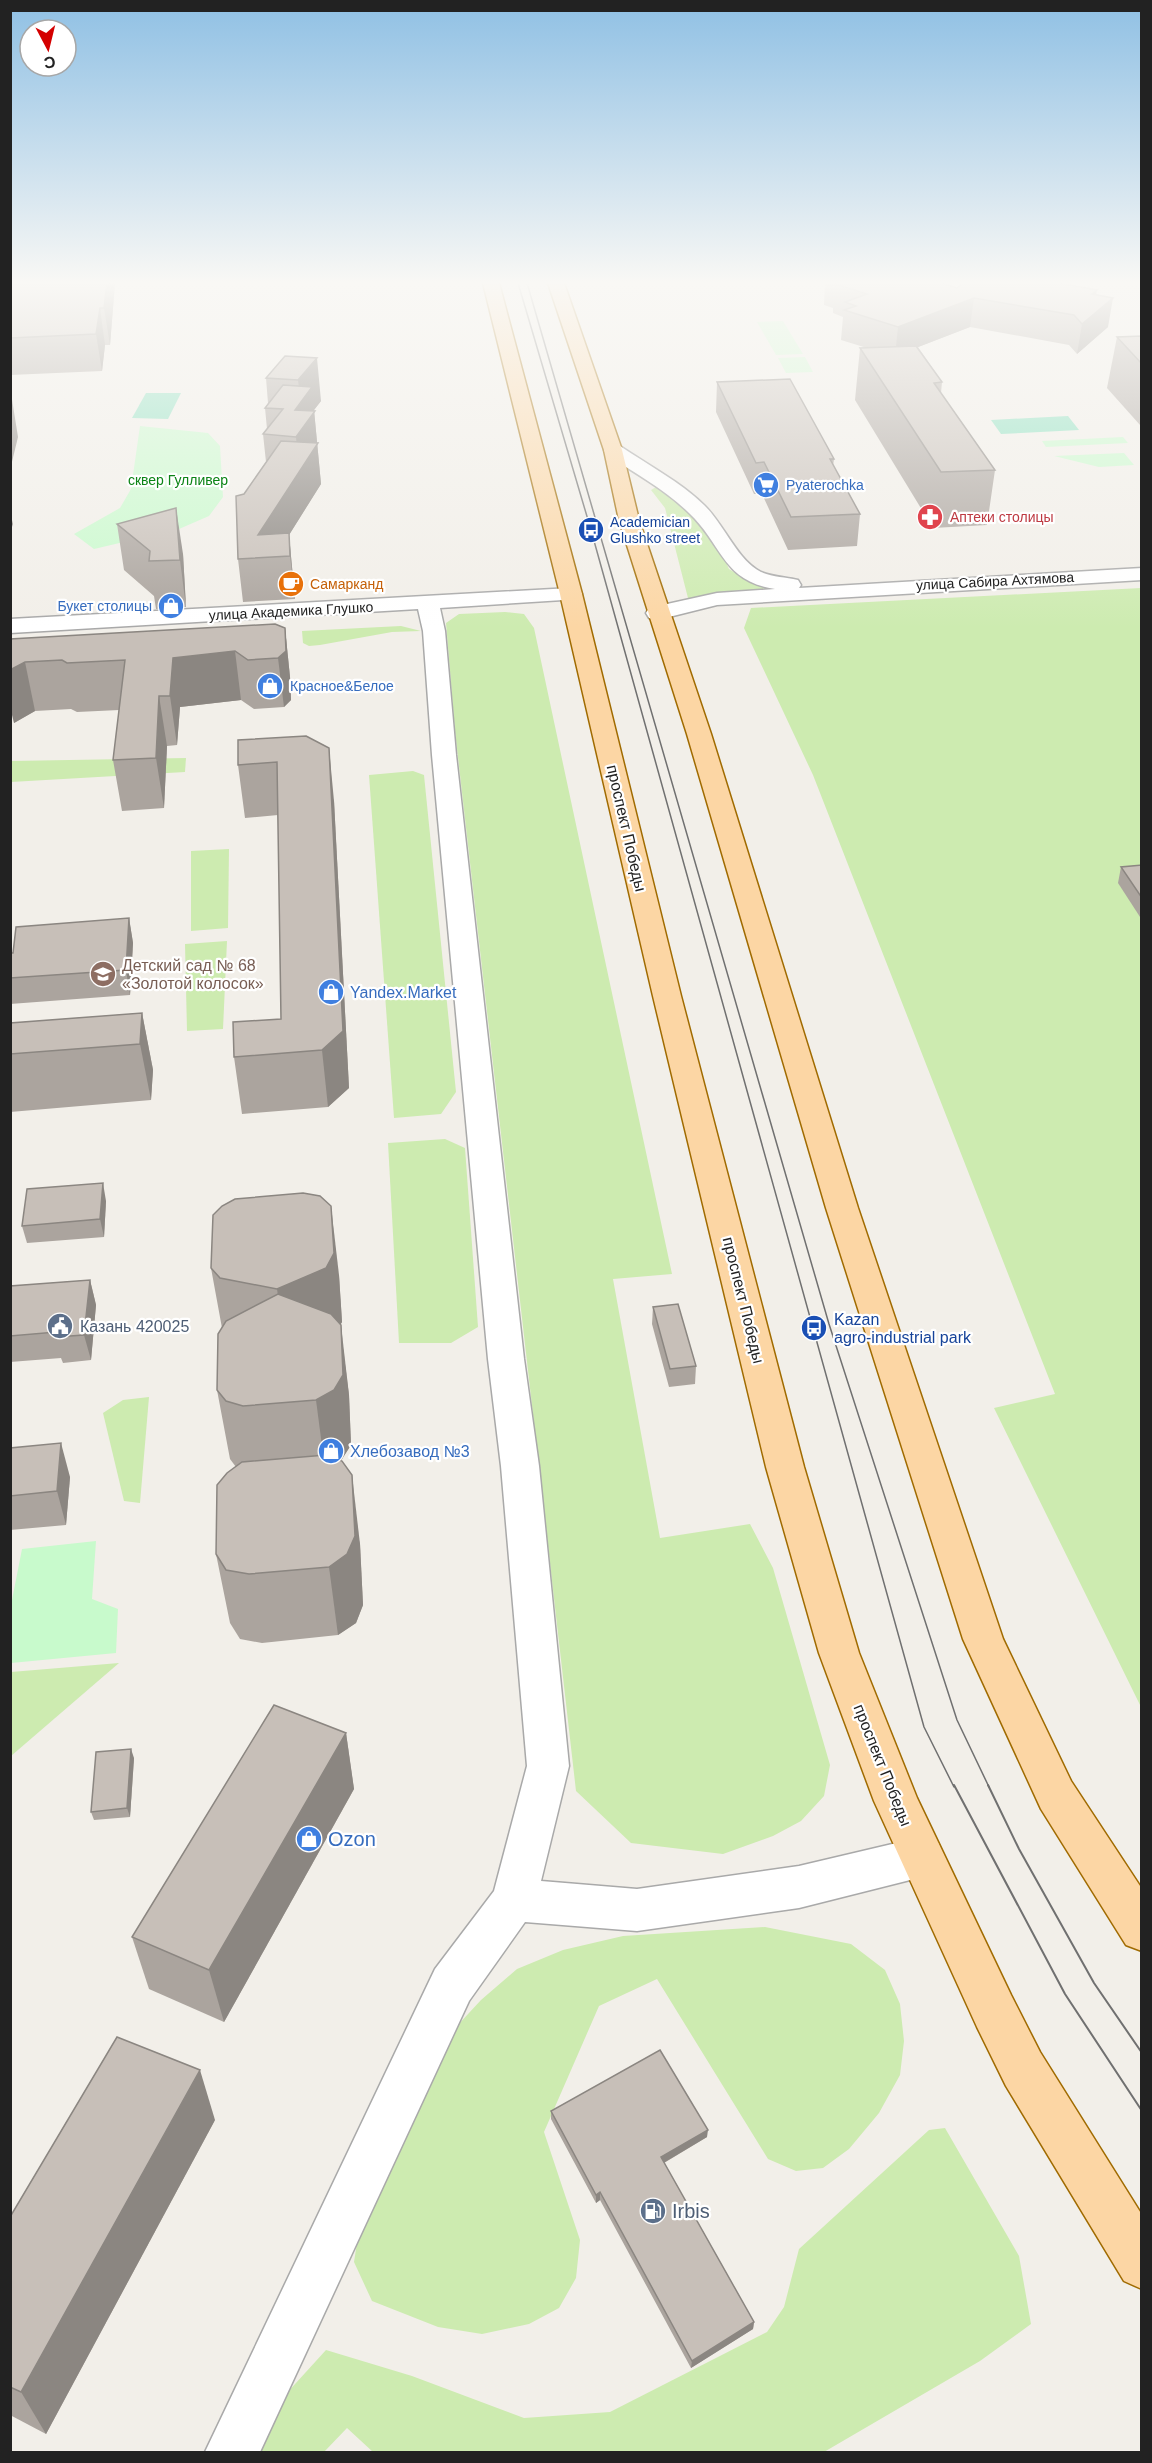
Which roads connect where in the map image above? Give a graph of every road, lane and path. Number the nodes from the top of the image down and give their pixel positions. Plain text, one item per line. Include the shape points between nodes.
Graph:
1 (519, 398) edge
2 (595, 398) edge
3 (613, 450) junction
4 (1142, 573) edge
5 (849, 589) junction
6 (571, 594) junction
7 (428, 603) junction
8 (657, 613) junction
9 (10, 626) edge
10 (922, 1857) junction
11 (514, 1900) junction
12 (1142, 1930) edge
13 (1142, 2262) edge
14 (232, 2452) edge

1 - 6 main road, проспект Победы
2 - 3 main road
3 - 5 street, улица Сабира Ахтямова via 699,510 744,571 785,584
3 - 8 main road
4 - 5 street, улица Сабира Ахтямова
5 - 8 street, улица Сабира Ахтямова via 717,599
6 - 7 street, улица Академика Глушко
6 - 10 main road, проспект Победы via 785,1467 839,1653
7 - 9 street, улица Академика Глушко
7 - 11 street via 434,631 548,1766
8 - 12 main road via 699,734 846,1220 983,1639 1056,1795
10 - 11 street via 799,1887 637,1910
10 - 13 main road, проспект Победы via 1023,2069
11 - 14 street via 452,1985

